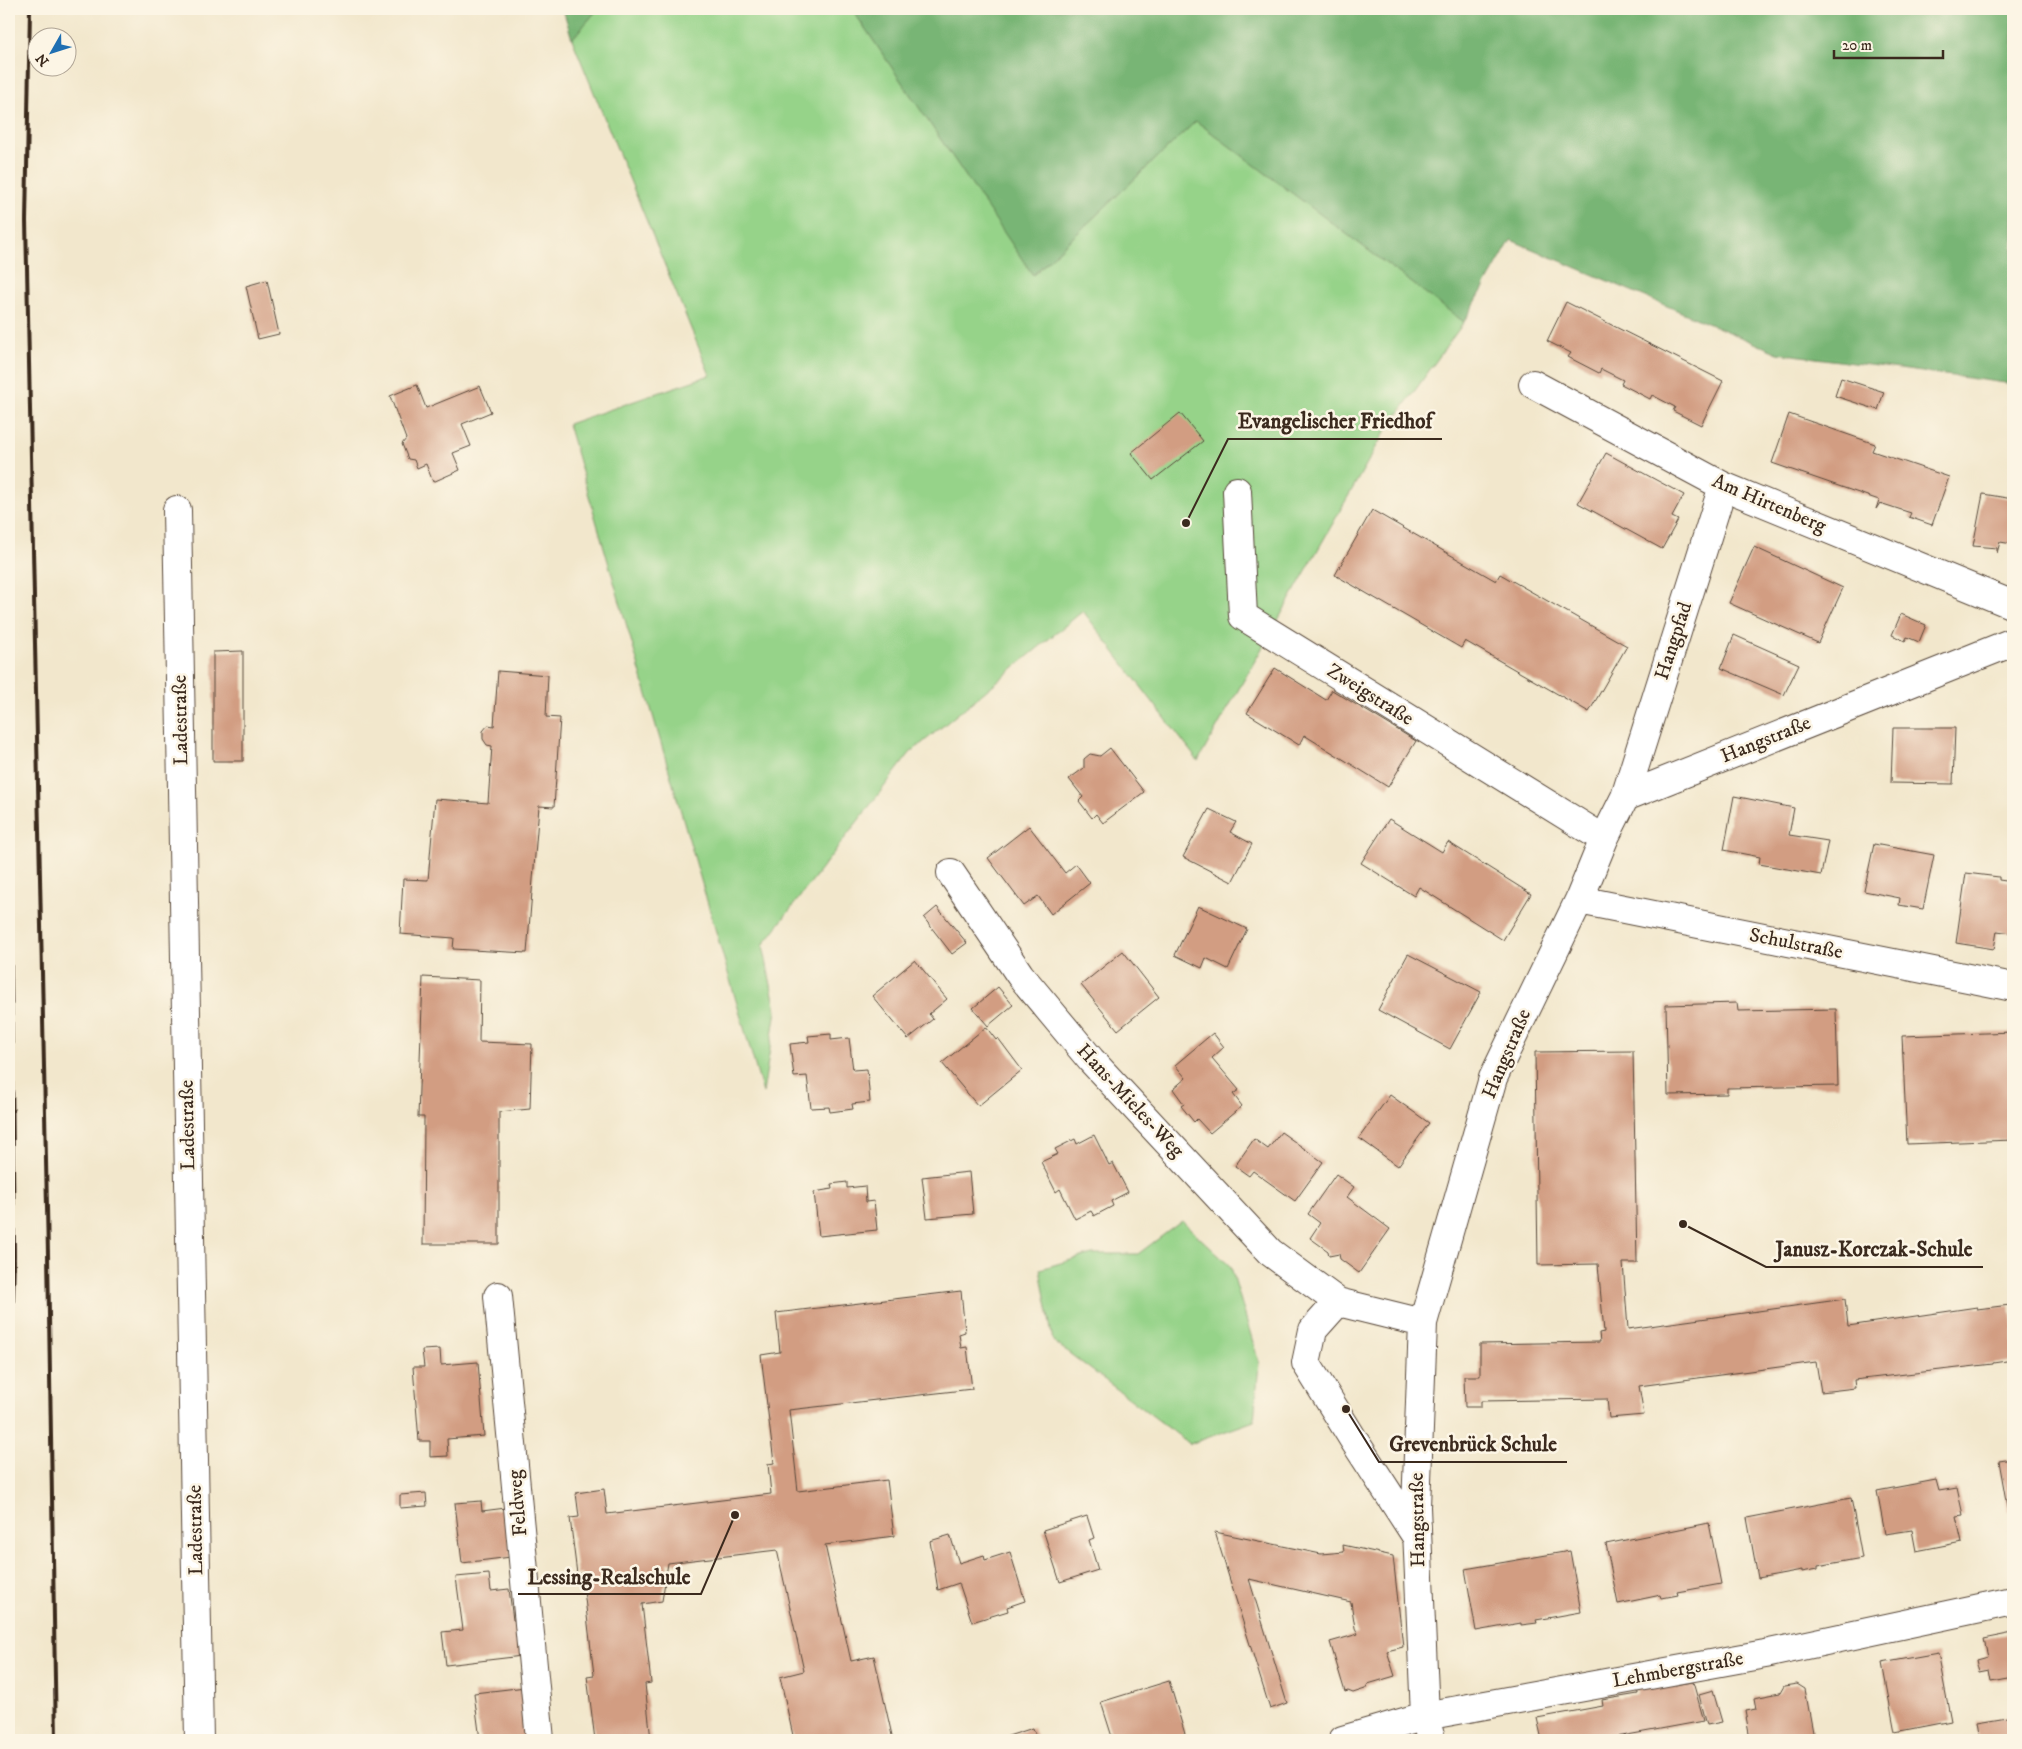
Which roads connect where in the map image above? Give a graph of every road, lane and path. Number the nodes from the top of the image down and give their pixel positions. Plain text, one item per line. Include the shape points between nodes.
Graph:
1 (1533, 384) dead end
2 (1723, 486) junction
3 (1237, 491) dead end
4 (177, 510) dead end
5 (2013, 605) edge
6 (2013, 642) edge
7 (1625, 796) junction
8 (1604, 839) junction
9 (951, 873) dead end
10 (1579, 900) junction
11 (2013, 987) edge
12 (498, 1296) dead end
13 (1338, 1302) junction
14 (1423, 1323) junction
15 (1418, 1538) junction
16 (2013, 1601) edge
17 (1428, 1728) edge
18 (199, 1740) edge
19 (540, 1740) edge
20 (1343, 1740) edge

1 - 2 street, Am Hirtenberg
2 - 5 street, Am Hirtenberg
2 - 7 street, Hangpfad
3 - 8 street, Zweigstraße via 1243,616
4 - 18 street, Ladestraße
6 - 7 street, Hangstraße
7 - 8 street, Hangstraße
8 - 10 street, Hangstraße
9 - 13 street, Hans-Mieles-Weg via 1020,975 1091,1060 1270,1252
10 - 11 street, Schulstraße
10 - 14 street, Hangstraße via 1493,1078
12 - 19 street, Feldweg
13 - 14 street, Hans-Mieles-Weg
13 - 15 street via 1313,1330 1306,1363
14 - 15 street, Hangstraße via 1416,1507
15 - 17 street, Hangstraße
16 - 17 street, Lehmbergstraße
17 - 20 street, Lehmbergstraße

